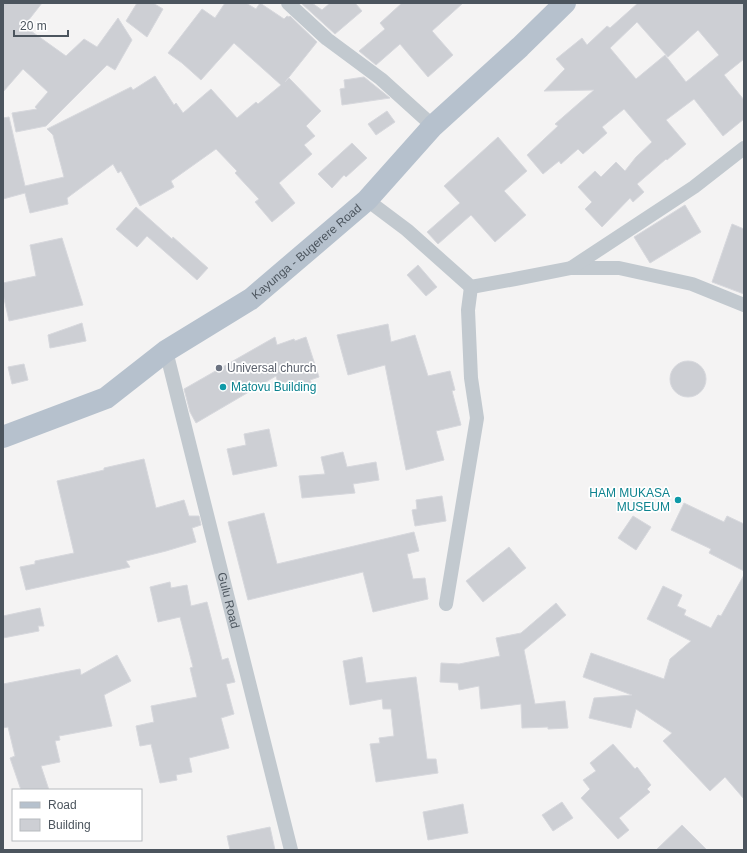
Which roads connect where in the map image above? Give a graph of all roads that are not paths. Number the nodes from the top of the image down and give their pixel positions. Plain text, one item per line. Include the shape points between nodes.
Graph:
1 (288, 3) edge
2 (566, 3) edge
3 (433, 126) junction
4 (744, 148) edge
5 (368, 200) junction
6 (571, 268) junction
7 (470, 287) junction
8 (744, 305) edge
9 (166, 351) junction
10 (3, 437) edge
11 (446, 604) dead end
12 (291, 850) edge

1 - 3 street via 327,39 381,79
2 - 3 main road, Kayunga - Bugerere Road
3 - 5 main road, Kayunga - Bugerere Road
4 - 6 street via 694,187
5 - 7 street via 407,230
5 - 9 main road, Kayunga - Bugerere Road via 251,299
6 - 7 street
6 - 8 street via 619,268 692,284
7 - 11 street via 468,310 471,378 477,418
9 - 10 main road, Kayunga - Bugerere Road via 106,398
9 - 12 street, Gulu Road

